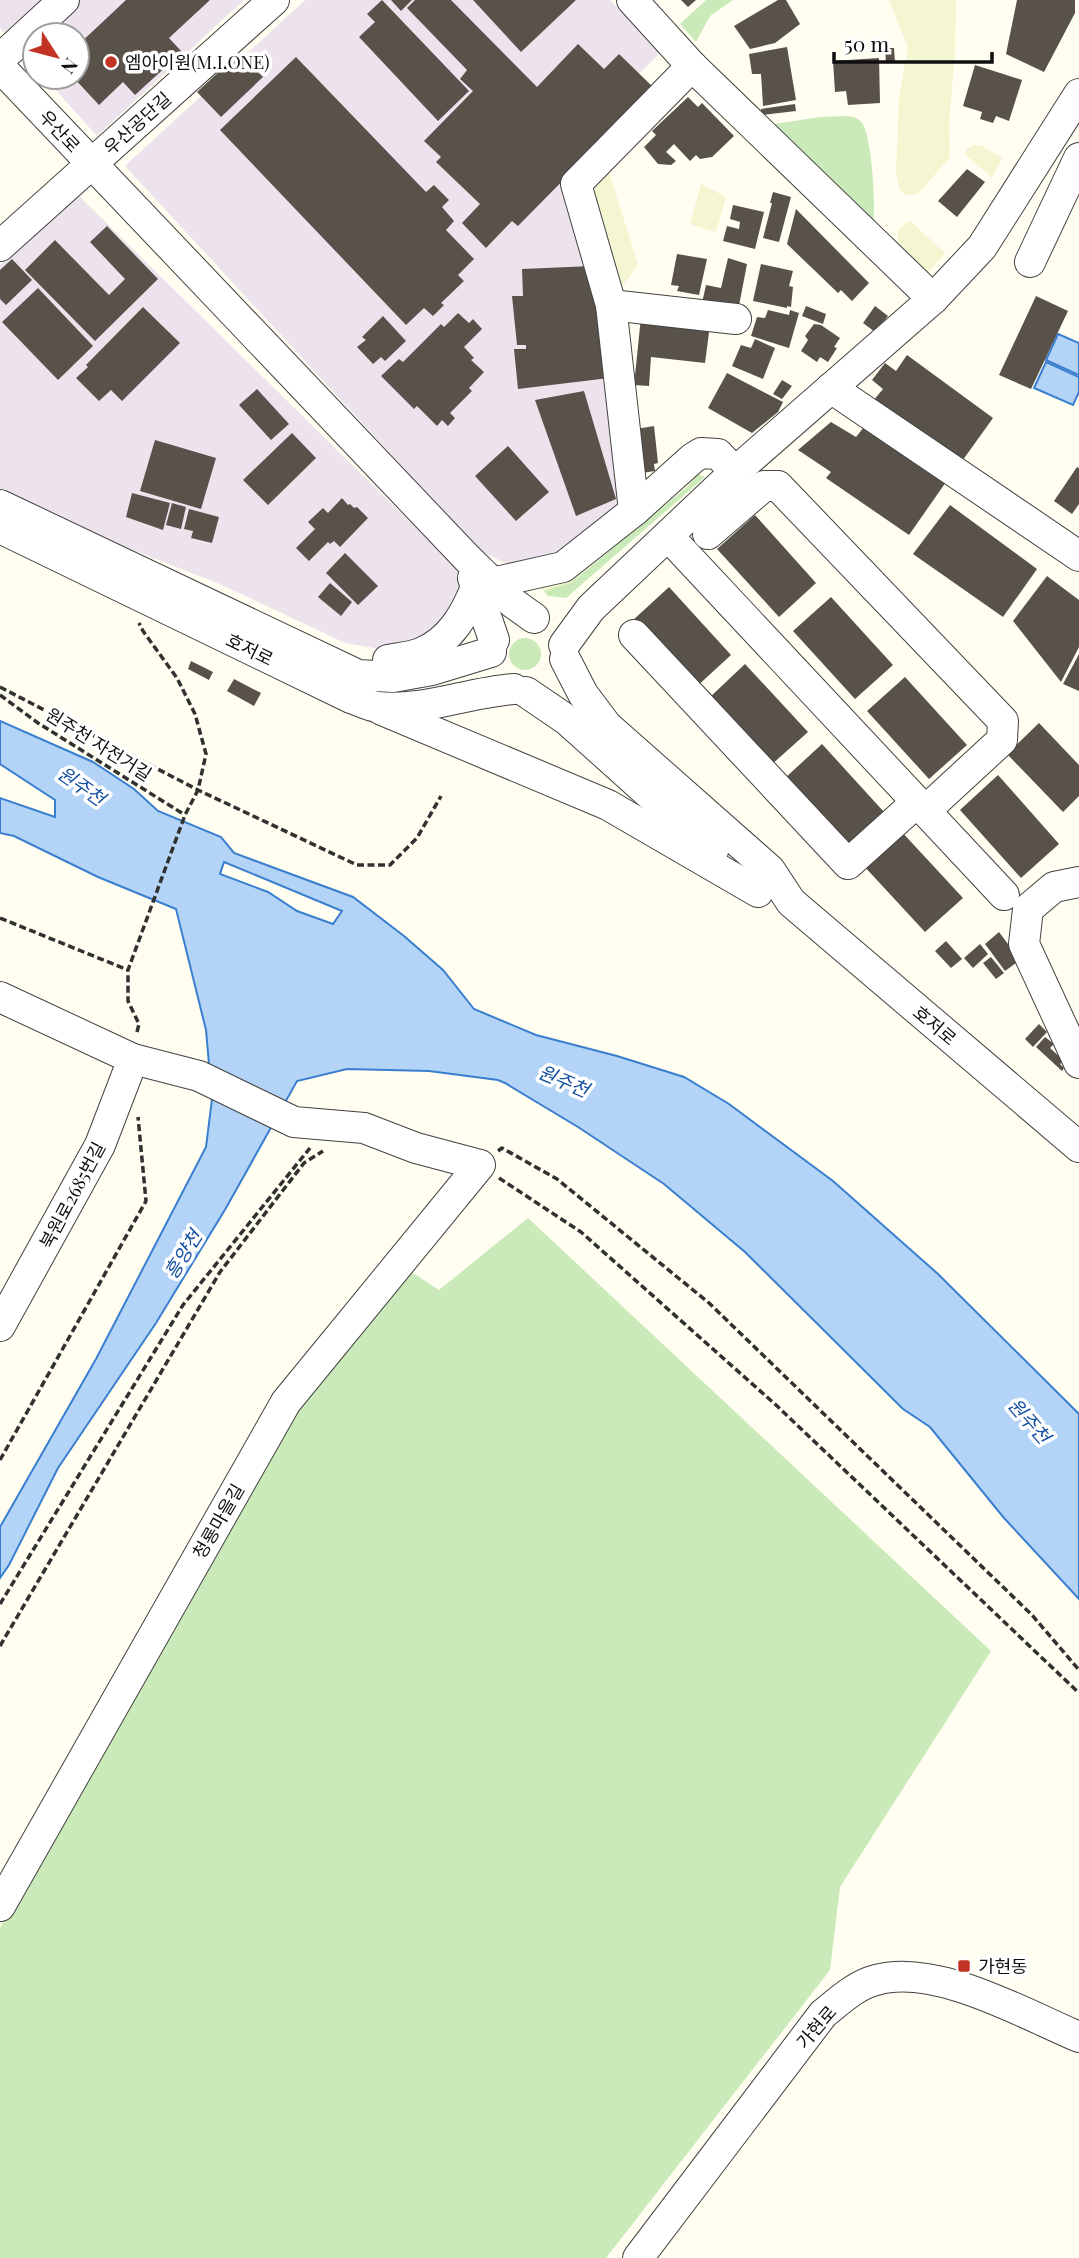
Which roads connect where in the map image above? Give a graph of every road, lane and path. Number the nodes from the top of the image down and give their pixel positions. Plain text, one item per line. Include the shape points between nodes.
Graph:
1 (64, 0) edge
2 (274, 0) edge
3 (632, 0) edge
4 (0, 59) edge
5 (692, 66) junction
6 (0, 67) edge
7 (1079, 94) edge
8 (1079, 158) edge
9 (91, 164) junction
10 (0, 246) edge
11 (1030, 262) dead end
12 (933, 299) junction
13 (611, 305) junction
14 (736, 319) dead end
15 (831, 388) junction
16 (736, 472) junction
17 (0, 505) edge
18 (634, 512) junction
19 (0, 528) edge
20 (708, 534) dead end
21 (668, 536) junction
22 (1079, 556) edge
23 (484, 585) junction
24 (125, 589) junction
25 (634, 635) dead end
26 (552, 636) junction
27 (288, 641) junction
28 (493, 646) junction
29 (0, 687) edge
30 (520, 690) junction
31 (0, 695) edge
32 (376, 707) junction
33 (198, 790) junction
34 (441, 796) dead end
35 (921, 806) junction
36 (185, 815) junction
37 (1079, 882) edge
38 (758, 892) junction
39 (1004, 895) dead end
40 (790, 902) junction
41 (0, 918) edge
42 (128, 970) junction
43 (0, 998) edge
44 (133, 1059) junction
45 (1079, 1063) edge
46 (138, 1111) dead end
47 (316, 1142) dead end
48 (1079, 1147) edge
49 (325, 1149) dead end
50 (480, 1165) junction
51 (0, 1326) edge
52 (0, 1460) edge
53 (0, 1604) edge
54 (0, 1646) edge
55 (1079, 1670) edge
56 (1079, 1693) edge
57 (0, 1906) edge
58 (1079, 2037) edge
59 (638, 2258) edge

1 - 4 street
2 - 9 street, 우산공단길
3 - 5 street
5 - 12 street
5 - 13 street via 576,184
6 - 9 street, 우산로
7 - 12 street via 982,247
8 - 11 street
9 - 10 street, 우산공단길
9 - 23 street, 우산로 via 467,558
12 - 15 street
13 - 14 street
13 - 18 street
15 - 16 street
15 - 22 street
16 - 18 street via 718,454 701,453
16 - 21 street
17 - 27 street, 호저로
18 - 23 street via 563,567
19 - 24 street, 호저로
20 - 35 street via 764,486 778,485 1003,721 1002,740
21 - 26 street via 591,608
21 - 35 street
23 - 26 street, 우산로
23 - 27 street via 447,636 421,653 387,660 347,657
23 - 28 street
24 - 32 street, 호저로
24 - 33 path via 143,631 177,678 195,714 206,754
25 - 35 street via 848,864
26 - 28 street via 521,618 500,631
26 - 30 street via 562,670 548,686
26 - 40 street via 583,694 607,726 770,870
27 - 28 street via 358,675 381,677 432,670
28 - 30 street via 496,675
29 - 33 path
30 - 32 street, 호저로
30 - 38 street via 567,720
31 - 36 path, 원주천 자전거길
32 - 38 street via 608,805
33 - 34 path via 357,864 390,865 417,838
33 - 36 path
35 - 39 street
36 - 42 path
37 - 45 street via 1054,887 1028,909 1024,944
38 - 40 street
40 - 48 street, 호저로
41 - 42 path
42 - 44 path via 128,1001 139,1024
43 - 44 street
44 - 50 street via 199,1076 294,1122 364,1128
44 - 51 street, 북원로2685번길 via 100,1145
46 - 52 path via 146,1201
47 - 53 path via 183,1305
49 - 54 path via 304,1163 220,1272
50 - 55 path via 502,1148 557,1179 709,1303 1032,1615
50 - 56 path via 581,1232 776,1405
50 - 57 street, 청룡마을길 via 286,1402
58 - 59 street, 가현로 via 968,1990 915,1975 876,1980 851,1992 823,2014

